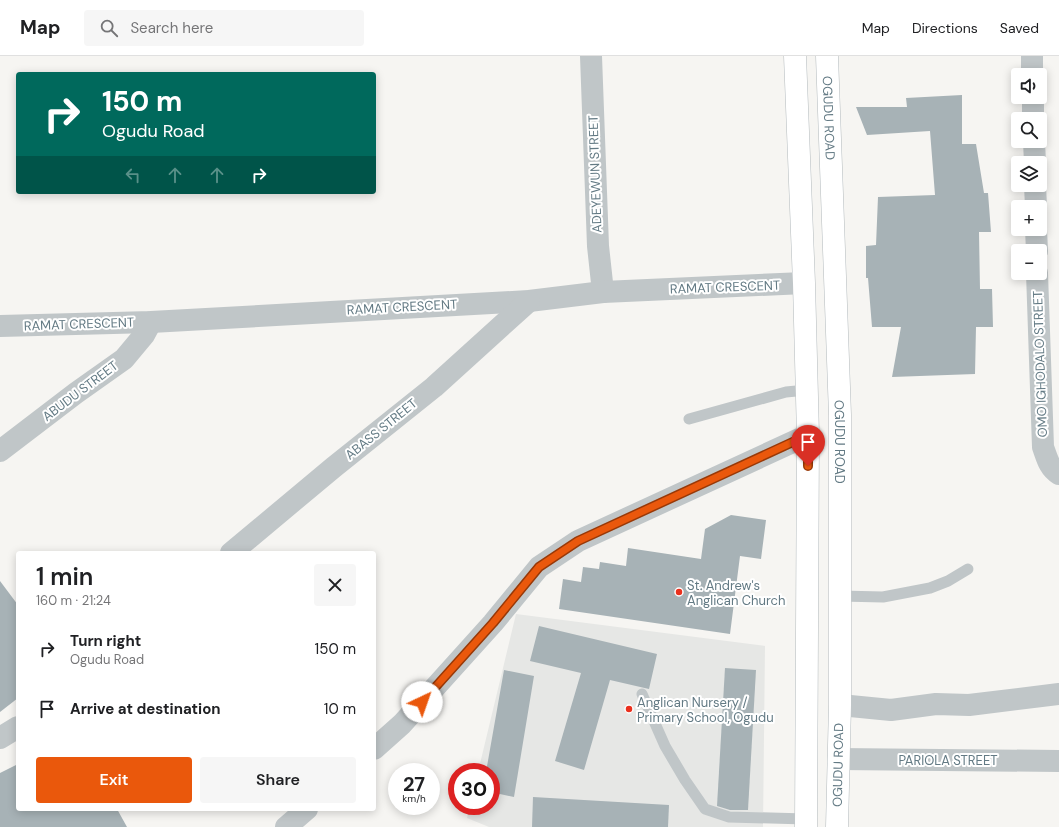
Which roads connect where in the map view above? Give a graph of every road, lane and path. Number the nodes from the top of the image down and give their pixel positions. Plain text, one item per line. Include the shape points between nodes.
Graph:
1 (591, 56) edge
2 (795, 56) edge
3 (827, 56) edge
4 (1032, 56) edge
5 (1032, 68) edge
6 (1038, 280) edge
7 (804, 283) junction
8 (603, 292) junction
9 (529, 301) junction
10 (151, 322) junction
11 (0, 326) edge
12 (807, 390) junction
13 (689, 419) dead end
14 (808, 435) junction
15 (0, 451) edge
16 (1059, 474) edge
17 (233, 551) edge
18 (968, 569) dead end
19 (840, 596) junction
20 (642, 694) dead end
21 (1059, 694) edge
22 (840, 705) junction
23 (16, 728) edge
24 (0, 738) edge
25 (376, 747) edge
26 (838, 759) junction
27 (1059, 761) edge
28 (305, 811) edge
29 (806, 823) edge
30 (286, 827) edge
31 (837, 827) edge

1 - 8 street, ADEYEWUN STREET via 598,246
2 - 7 main road
3 - 19 main road, OGUDU ROAD via 840,415
4 - 5 street
6 - 16 street, OMO IGHODALO STREET via 1043,447 1053,470
7 - 8 street, RAMAT CRESCENT
7 - 12 main road
8 - 9 street, RAMAT CRESCENT
9 - 10 street, RAMAT CRESCENT
9 - 17 street, ABASS STREET via 434,387
10 - 11 street, RAMAT CRESCENT
10 - 15 street, ABUDU STREET via 144,335 124,359
12 - 13 lane via 786,392
12 - 14 main road
14 - 25 street via 578,541 539,567 493,623 402,724
14 - 29 main road
18 - 19 lane via 930,588 883,597
19 - 22 main road, OGUDU ROAD
20 - 29 lane via 665,746 705,809 729,817
21 - 22 street via 891,710
22 - 26 main road, OGUDU ROAD
23 - 24 street
26 - 27 street, PARIOLA STREET
26 - 31 main road, OGUDU ROAD
28 - 30 street

